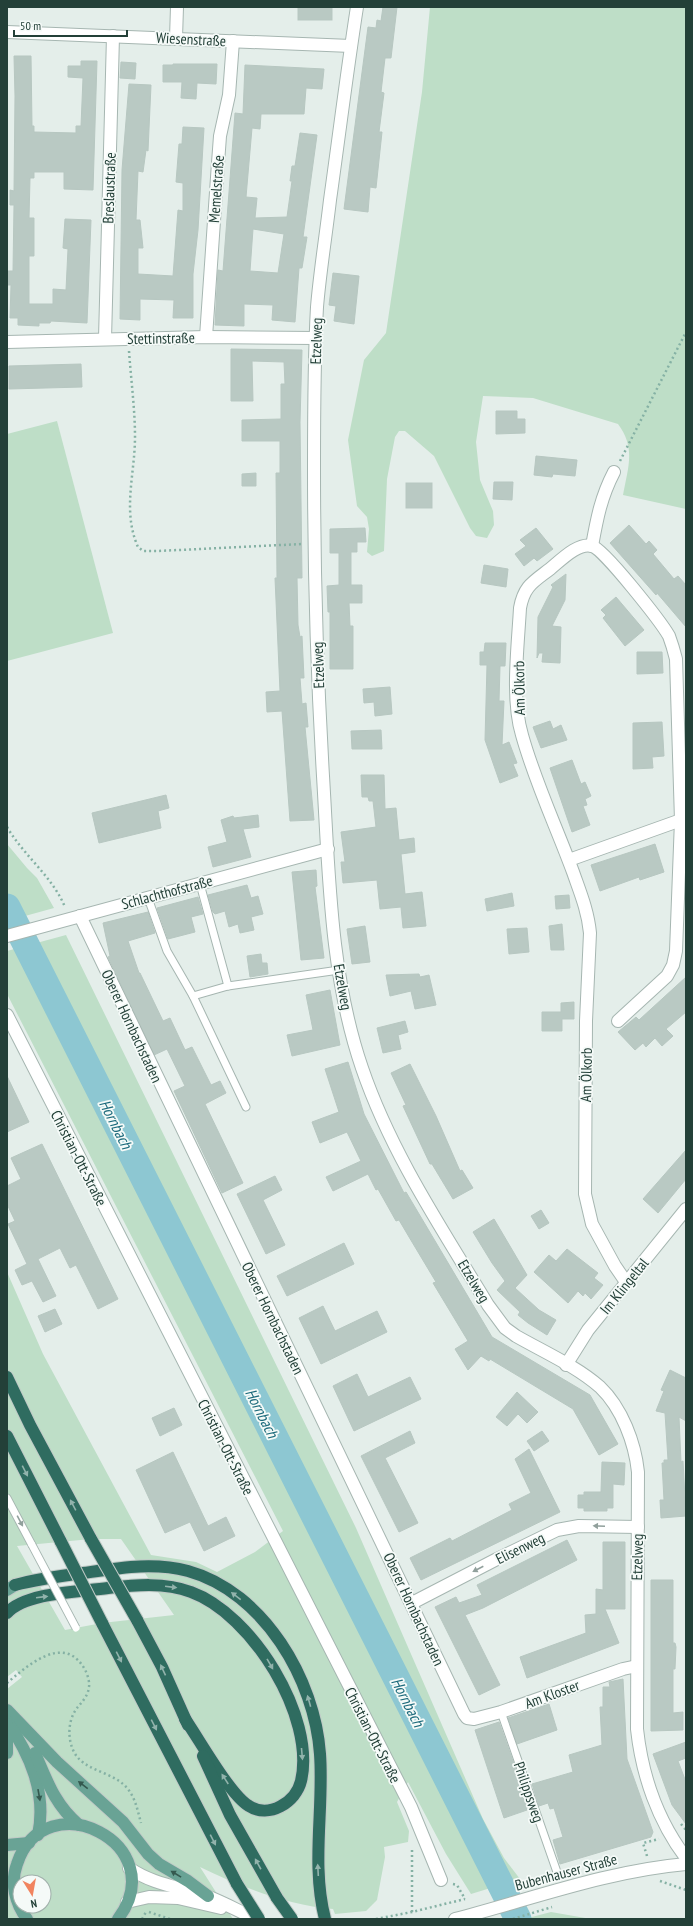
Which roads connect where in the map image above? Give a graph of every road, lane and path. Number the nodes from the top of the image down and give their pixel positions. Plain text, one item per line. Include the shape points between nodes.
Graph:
1 (177, 7) edge
2 (357, 7) edge
3 (7, 32) edge
4 (113, 36) junction
5 (176, 38) junction
6 (233, 41) junction
7 (351, 46) junction
8 (686, 332) edge
9 (206, 337) junction
10 (316, 338) junction
11 (105, 339) junction
12 (127, 339) junction
13 (7, 342) edge
14 (614, 472) joint
15 (314, 543) junction
16 (592, 546) junction
17 (681, 820) junction
18 (7, 827) edge
19 (328, 849) junction
20 (568, 860) junction
21 (200, 884) junction
22 (148, 898) junction
23 (70, 919) junction
24 (7, 936) edge
25 (339, 970) junction
26 (228, 986) junction
27 (193, 996) junction
28 (7, 1015) edge
29 (618, 1021) dead end
30 (246, 1107) dead end
31 (686, 1209) edge
32 (626, 1282) junction
33 (566, 1365) junction
34 (7, 1377) edge
35 (7, 1436) edge
36 (7, 1498) edge
37 (638, 1527) junction
38 (11, 1587) edge
39 (412, 1603) junction
40 (7, 1613) edge
41 (76, 1628) dead end
42 (637, 1666) junction
43 (7, 1683) edge
44 (7, 1710) edge
45 (501, 1712) junction
46 (467, 1718) joint
47 (185, 1719) junction
48 (7, 1722) edge
49 (24, 1728) junction
50 (7, 1753) edge
51 (79, 1825) junction
52 (665, 1825) junction
53 (143, 1827) dead end
54 (33, 1839) junction
55 (7, 1845) edge
56 (412, 1845) dead end
57 (686, 1858) edge
58 (686, 1864) edge
59 (651, 1867) junction
60 (129, 1868) junction
61 (557, 1872) dead end
62 (10, 1876) edge
63 (441, 1880) joint
64 (208, 1896) junction
65 (465, 1898) junction
66 (127, 1902) junction
67 (544, 1910) dead end
68 (412, 1912) junction
69 (242, 1913) junction
70 (324, 1914) edge
71 (468, 1916) junction
72 (27, 1919) edge
73 (118, 1919) edge
74 (142, 1919) edge
75 (170, 1919) edge
76 (258, 1919) edge
77 (292, 1919) edge
78 (376, 1919) edge
79 (455, 1919) edge
80 (513, 1919) edge

1 - 5 street
2 - 7 street, Etzelweg
3 - 4 street, Wiesenstraße
4 - 5 street, Wiesenstraße
4 - 11 street, Breslaustraße
5 - 6 street, Wiesenstraße
6 - 7 street, Wiesenstraße
6 - 9 street, Memelstraße via 229,95 220,136
7 - 10 street, Etzelweg via 322,260
8 - 14 path
9 - 10 street, Stettinstraße
9 - 12 street, Stettinstraße
10 - 15 street, Etzelweg
11 - 12 street, Stettinstraße
11 - 13 street, Stettinstraße
12 - 15 path via 135,436 135,463 129,505 138,547 158,551
14 - 16 street via 598,508
15 - 19 street, Etzelweg via 320,722
16 - 17 street via 607,559 662,625 673,647 676,659
16 - 20 street, Am Ölkorb via 585,545 574,550 528,585 522,596 520,608 517,688 521,733
17 - 20 street
17 - 29 street via 676,952 673,965 667,976
18 - 23 path via 20,847 57,891
19 - 21 street, Schlachthofstraße
19 - 25 street, Etzelweg
20 - 32 street, Am Ölkorb via 586,909 590,933 586,1021 585,1194 592,1224
21 - 22 street, Schlachthofstraße
21 - 26 lane
22 - 23 street, Schlachthofstraße
22 - 27 lane via 167,950
23 - 24 street, Schlachthofstraße
23 - 39 street, Oberer Hornbachstaden via 162,1091
25 - 26 lane
25 - 33 street, Etzelweg via 350,1029 362,1066 399,1156 497,1317 516,1336
26 - 27 lane
27 - 30 lane
28 - 63 street, Christian-Ott-Straße via 411,1808
31 - 32 street, Im Klingeltal
32 - 33 street, Im Klingeltal via 588,1330
33 - 37 street, Etzelweg via 601,1388 629,1432 638,1472
47 -> 34 highway, bridge via 162,1667 91,1540
35 -> 76 highway, bridge via 237,1884
36 -> 41 lane, bridge
37 -> 39 street, Elisenweg via 579,1526 557,1530
37 - 42 street, Etzelweg
70 -> 38 highway via 317,1862 321,1774 317,1729 299,1675 284,1646 261,1620 242,1601 217,1583 188,1571 132,1566 33,1580
39 - 46 street, Oberer Hornbachstaden
40 -> 47 highway via 17,1605 34,1598 133,1585 179,1588 212,1603 234,1618 254,1640 273,1668 288,1699 301,1748 302,1772 298,1789 289,1800 276,1808 261,1810 250,1807 230,1786
42 - 45 street, Am Kloster
42 - 52 street, Etzelweg via 639,1748
43 - 53 path via 46,1655 63,1652 79,1660 85,1669 90,1686 87,1695 71,1718 70,1736 74,1752 80,1760 123,1783 136,1804
44 - 49 main road
45 - 46 street, Am Kloster via 474,1719
45 - 61 lane, Philippsweg
77 -> 47 highway, bridge via 277,1898 230,1814
48 - 50 main road
48 -> 54 main road via 23,1746 34,1772 41,1820
49 - 51 main road via 58,1803
64 -> 49 main road via 148,1854 123,1822
51 - 54 main road via 56,1826
51 - 60 main road via 95,1828 110,1838 122,1851
52 - 57 street, Etzelweg
52 - 59 path via 656,1829 660,1839 643,1843
54 - 55 main road
54 - 62 main road
56 - 68 path
58 - 59 street, Bubenhauser Straße
59 - 71 street, Bubenhauser Straße
60 - 64 street via 153,1881
60 - 66 main road via 131,1882
62 - 72 main road via 18,1904
63 - 65 path via 457,1885
64 - 69 street
65 - 68 path
65 - 71 path
66 - 69 street via 149,1897 178,1898
66 - 73 main road
67 - 80 path
68 - 78 path
69 - 76 street
71 - 79 street, Bubenhauser Straße
74 - 75 path via 147,1911

